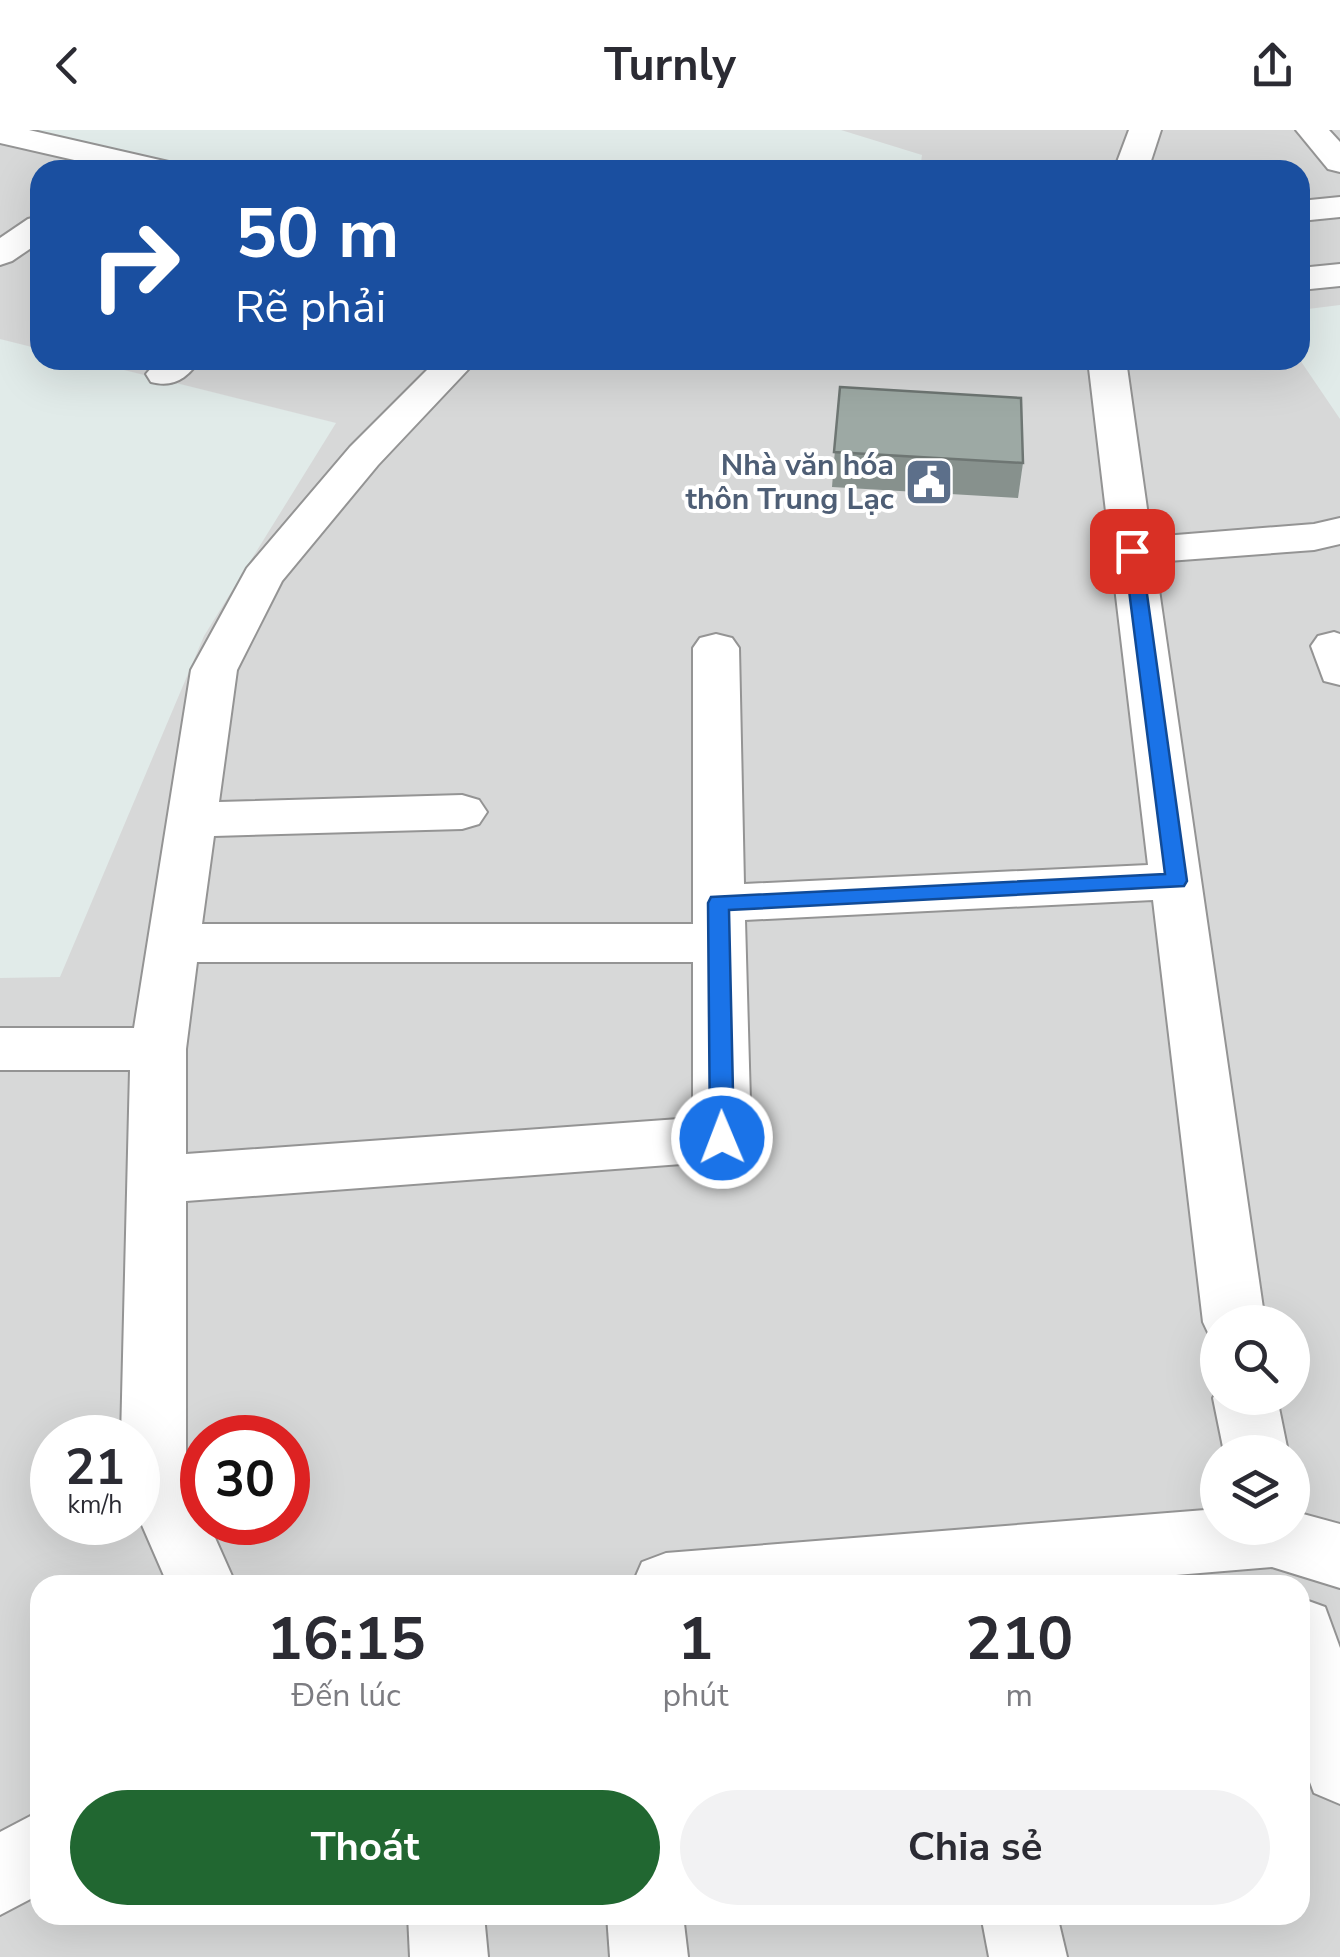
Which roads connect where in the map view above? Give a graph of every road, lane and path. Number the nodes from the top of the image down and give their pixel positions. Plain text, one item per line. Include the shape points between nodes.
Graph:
1 (1144, 130) edge
2 (0, 133) edge
3 (105, 160) edge
4 (1134, 160) edge
5 (1340, 208) edge
6 (1310, 210) edge
7 (30, 233) edge
8 (0, 254) edge
9 (1340, 275) edge
10 (1310, 278) edge
11 (448, 370) edge
12 (1108, 370) edge
13 (1340, 531) edge
14 (1132, 551) junction
15 (716, 648) dead end
16 (462, 812) dead end
17 (192, 820) junction
18 (1176, 881) junction
19 (719, 923) junction
20 (173, 943) junction
21 (158, 1048) junction
22 (0, 1049) edge
23 (156, 1180) junction
24 (1232, 1305) edge
25 (1276, 1549) edge
26 (1340, 1556) edge
27 (942, 1574) edge
28 (197, 1575) edge
29 (917, 1575) edge
30 (1310, 1665) edge
31 (1340, 1768) edge
32 (30, 1855) edge
33 (0, 1877) edge
34 (447, 1925) edge
35 (647, 1925) edge
36 (1020, 1925) edge
37 (449, 1957) edge
38 (649, 1957) edge
39 (1028, 1957) edge

1 - 4 street
2 - 3 street
5 - 6 street
7 - 8 street
9 - 10 street
11 - 17 street via 364,456 262,577 214,670
12 - 14 street
13 - 14 street
14 - 18 street
15 - 19 street
16 - 17 street
17 - 20 street
18 - 19 street
18 - 24 street
19 - 20 street
19 - 23 street via 722,1138
20 - 21 street
21 - 22 street
21 - 23 street
23 - 28 street via 153,1466
25 - 26 street
25 - 27 street
27 - 29 street
30 - 31 street
32 - 33 street
34 - 37 street
35 - 38 street
36 - 39 street

